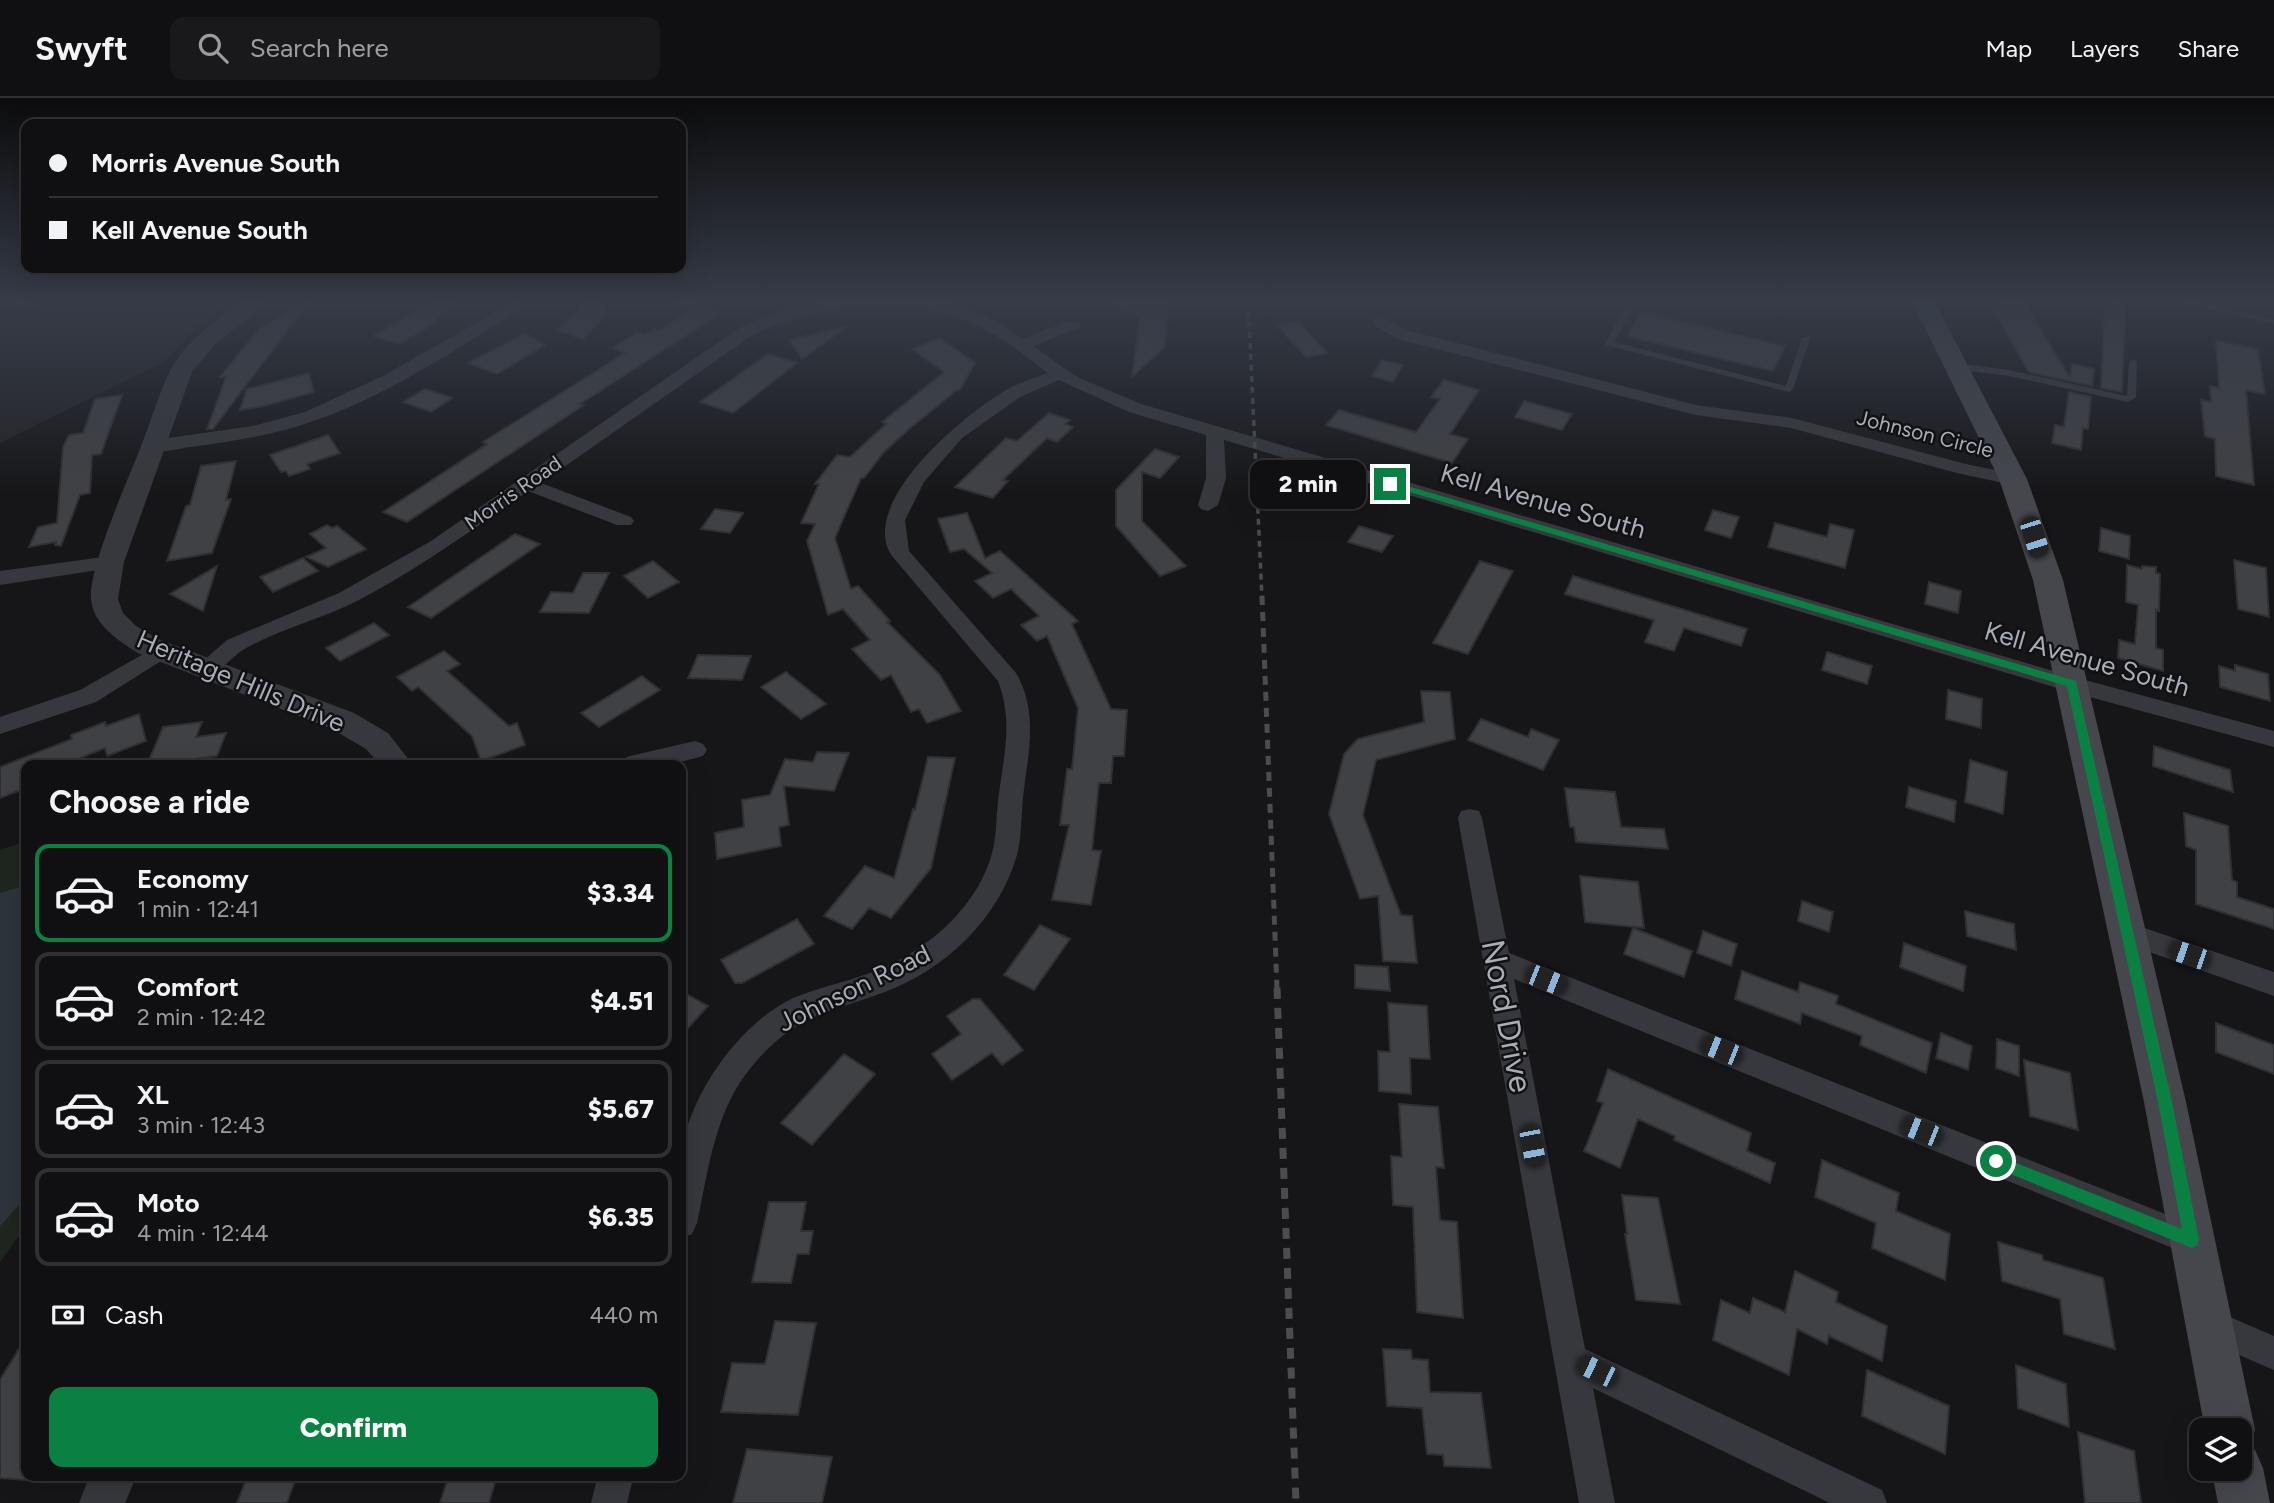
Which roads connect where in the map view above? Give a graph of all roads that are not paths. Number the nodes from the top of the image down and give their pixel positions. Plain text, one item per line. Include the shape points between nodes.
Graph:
1 (186, 365) edge
2 (415, 365) edge
3 (698, 365) edge
4 (1046, 365) edge
5 (1519, 365) edge
6 (1695, 365) edge
7 (1796, 365) edge
8 (1954, 365) joint
9 (2133, 365) edge
10 (1059, 374) junction
11 (1215, 433) junction
12 (154, 446) junction
13 (2013, 479) junction
14 (527, 484) junction
15 (1208, 505) dead end
16 (624, 520) dead end
17 (111, 562) junction
18 (0, 578) edge
19 (161, 651) junction
20 (206, 668) junction
21 (2072, 684) junction
22 (0, 726) edge
23 (2274, 739) edge
24 (695, 750) dead end
25 (394, 760) edge
26 (651, 760) edge
27 (1469, 818) dead end
28 (2127, 933) junction
29 (1496, 960) junction
30 (2274, 984) edge
31 (686, 1203) edge
32 (2192, 1240) junction
33 (2210, 1325) junction
34 (2274, 1353) edge
35 (1573, 1360) junction
36 (2228, 1418) edge
37 (111, 1481) edge
38 (615, 1481) edge
39 (2240, 1481) edge
40 (102, 1503) edge
41 (609, 1503) edge
42 (1597, 1503) edge
43 (1869, 1503) edge
44 (2244, 1503) edge

1 - 12 street, Heritage Hills Drive
2 - 12 street via 346,402 268,428
3 - 14 street, Morris Road
4 - 10 street, Kell Avenue South
5 - 13 street, Johnson Circle via 1696,410 1766,418
6 - 7 lane via 1788,388
8 - 9 lane via 2128,399 2132,397
8 - 13 main road
10 - 11 street, Kell Avenue South via 1101,395
10 - 31 street, Johnson Road via 1014,393 956,435 915,480 895,520 899,552 1008,678 1018,700 1021,723 1004,855 989,891 964,926 929,956 886,979 800,1009 740,1057 707,1120
11 - 15 street via 1216,478
11 - 21 street, Kell Avenue South
12 - 17 street, Heritage Hills Drive
13 - 21 main road via 2049,580
14 - 16 street
14 - 20 street, Morris Road via 395,572 235,645
17 - 18 street
17 - 19 street, Heritage Hills Drive via 104,599 111,617 126,633
19 - 20 street, Heritage Hills Drive
19 - 22 street via 88,696
20 - 25 street, Heritage Hills Drive via 343,721 377,741
21 - 23 street, Kell Avenue South
21 - 28 main road
24 - 26 street
27 - 29 street, Nord Drive
28 - 30 street
28 - 32 main road
29 - 32 street
29 - 35 street, Nord Drive
32 - 33 main road
33 - 34 street
33 - 36 main road
35 - 42 street, Nord Drive
35 - 43 street
37 - 40 street
38 - 41 street
39 - 44 main road

